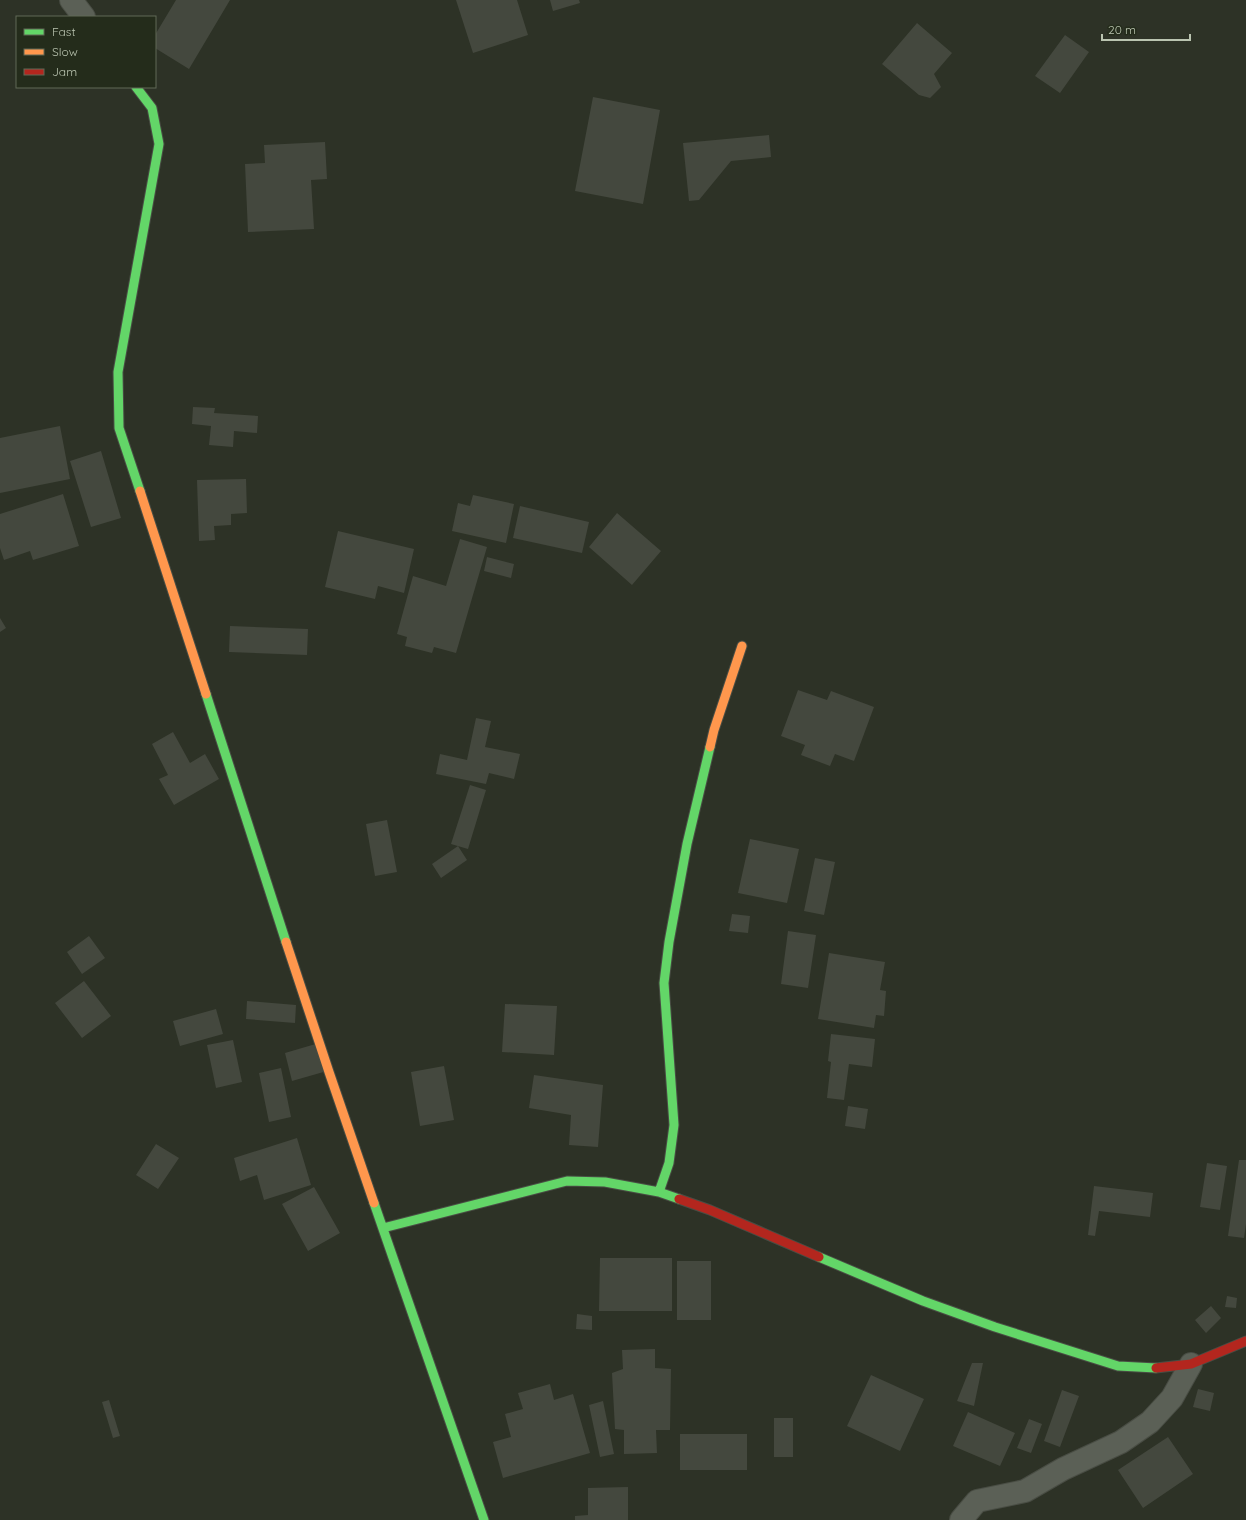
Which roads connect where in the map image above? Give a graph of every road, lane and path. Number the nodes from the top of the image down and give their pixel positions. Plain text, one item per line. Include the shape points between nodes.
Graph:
1 (71, 0) edge
2 (83, 16) edge
3 (137, 88) edge
4 (742, 646) dead end
5 (659, 1192) junction
6 (383, 1228) junction
7 (1246, 1341) edge
8 (1191, 1364) junction
9 (484, 1520) edge
10 (961, 1520) edge

1 - 2 street
3 - 6 street via 152,108 159,144 118,372 119,428 329,1072
4 - 5 street via 714,730 687,844 669,942 664,983 674,1125 670,1163
5 - 6 street via 605,1182 567,1181
5 - 8 street via 710,1210 923,1301 995,1327 1118,1366 1152,1369
6 - 9 street
7 - 8 street
8 - 10 street via 1172,1398 1150,1422 1121,1442 1063,1469 1025,1491 977,1501

